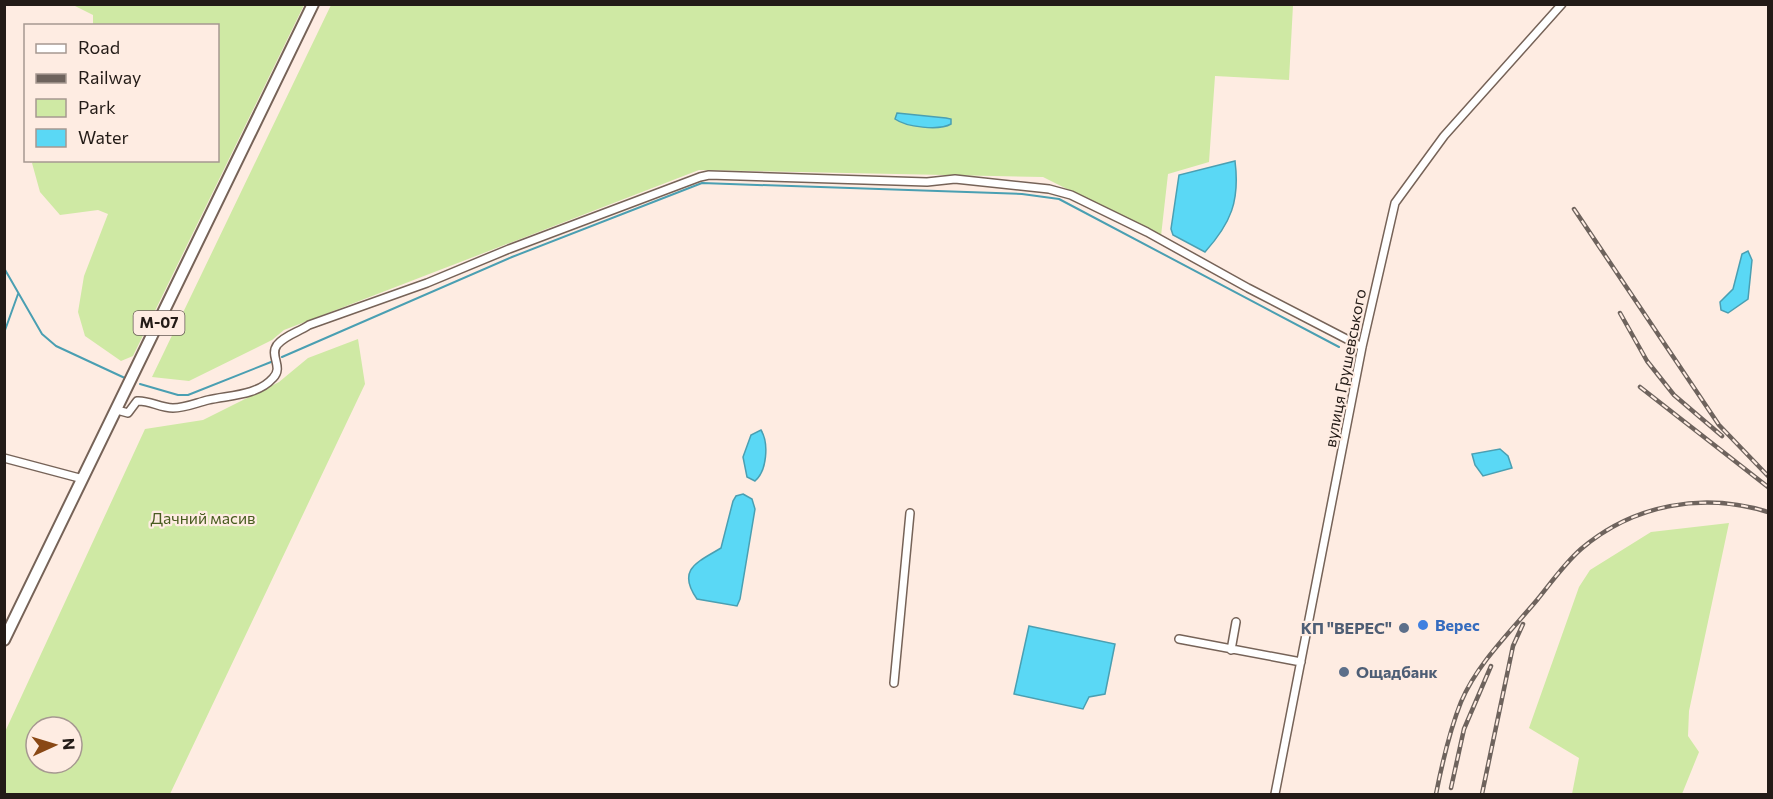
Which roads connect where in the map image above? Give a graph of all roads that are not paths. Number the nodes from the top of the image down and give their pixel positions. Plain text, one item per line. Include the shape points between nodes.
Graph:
1 (313, 4) edge
2 (1562, 4) edge
3 (1362, 347) junction
4 (117, 410) junction
5 (4, 458) edge
6 (83, 479) junction
7 (910, 513) dead end
8 (1236, 622) dead end
9 (1179, 639) dead end
10 (4, 640) edge
11 (1232, 650) junction
12 (1301, 662) junction
13 (894, 683) dead end
14 (1275, 795) edge

1 - 4 highway, М-07
2 - 3 street, вулиця Грушевського via 1444,136 1395,203
3 - 4 street via 1147,232 1061,191 965,180 709,175 309,326 282,339 274,353 278,369 275,376 255,389 181,408 143,401 128,413
3 - 12 street, вулиця Грушевського
4 - 6 highway, М-07
5 - 6 street
6 - 10 highway, М-07
7 - 13 street
8 - 11 street
9 - 11 street
11 - 12 street
12 - 14 street, вулиця Грушевського

